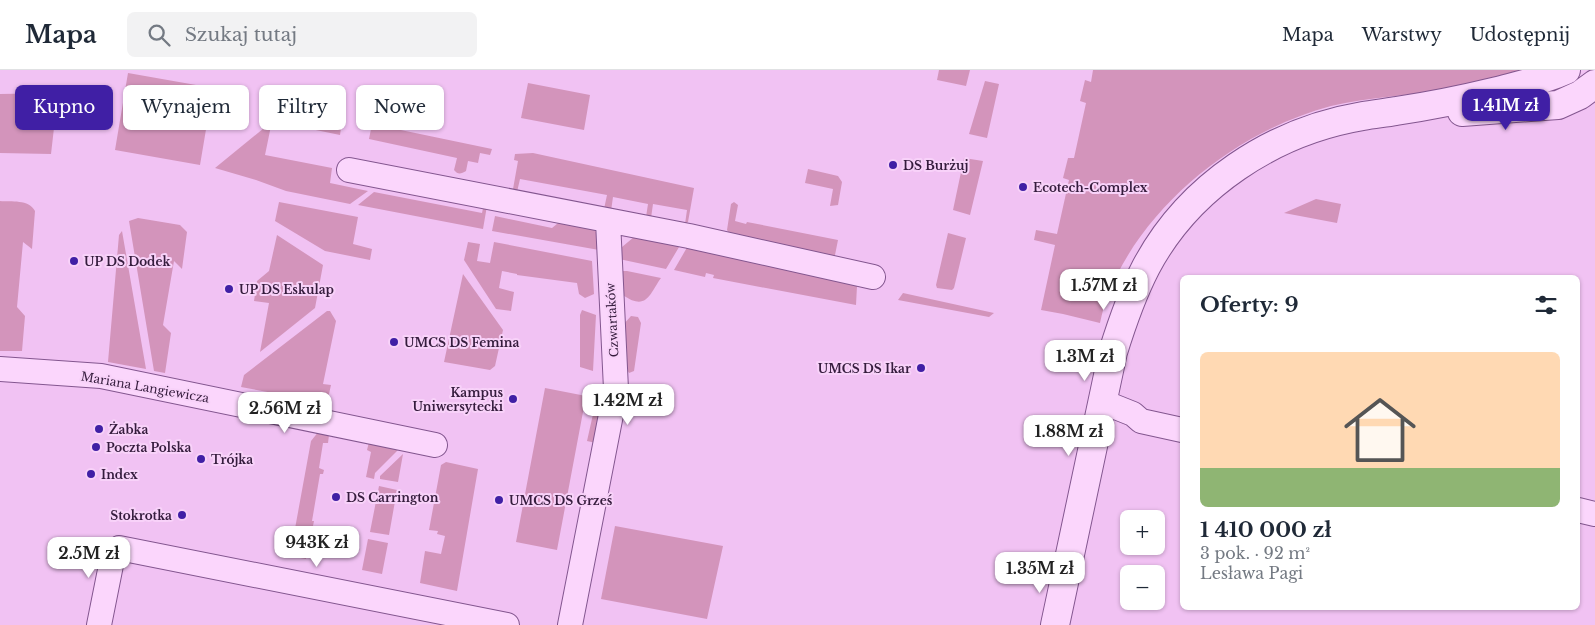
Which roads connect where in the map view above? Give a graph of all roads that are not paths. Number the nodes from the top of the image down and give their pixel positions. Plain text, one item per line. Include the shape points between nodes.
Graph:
1 (1566, 70) edge
2 (1595, 84) edge
3 (1395, 112) junction
4 (349, 170) dead end
5 (608, 222) junction
6 (873, 277) dead end
7 (0, 368) edge
8 (1103, 402) junction
9 (1180, 430) edge
10 (436, 444) dead end
11 (1580, 510) edge
12 (1595, 514) edge
13 (99, 625) edge
14 (506, 625) edge
15 (570, 625) edge
16 (1055, 625) edge

1 - 3 street via 1522,85
2 - 3 street via 1570,101 1549,107
3 - 8 street via 1343,120 1286,138 1224,175 1191,205 1161,243 1137,286 1116,344
4 - 5 street
5 - 6 street via 688,236
5 - 15 street, Czwartaków via 616,389
7 - 10 street, Mariana Langiewicza via 101,376
8 - 9 street via 1141,421
8 - 16 street
11 - 12 street
13 - 14 street via 112,560 119,548

